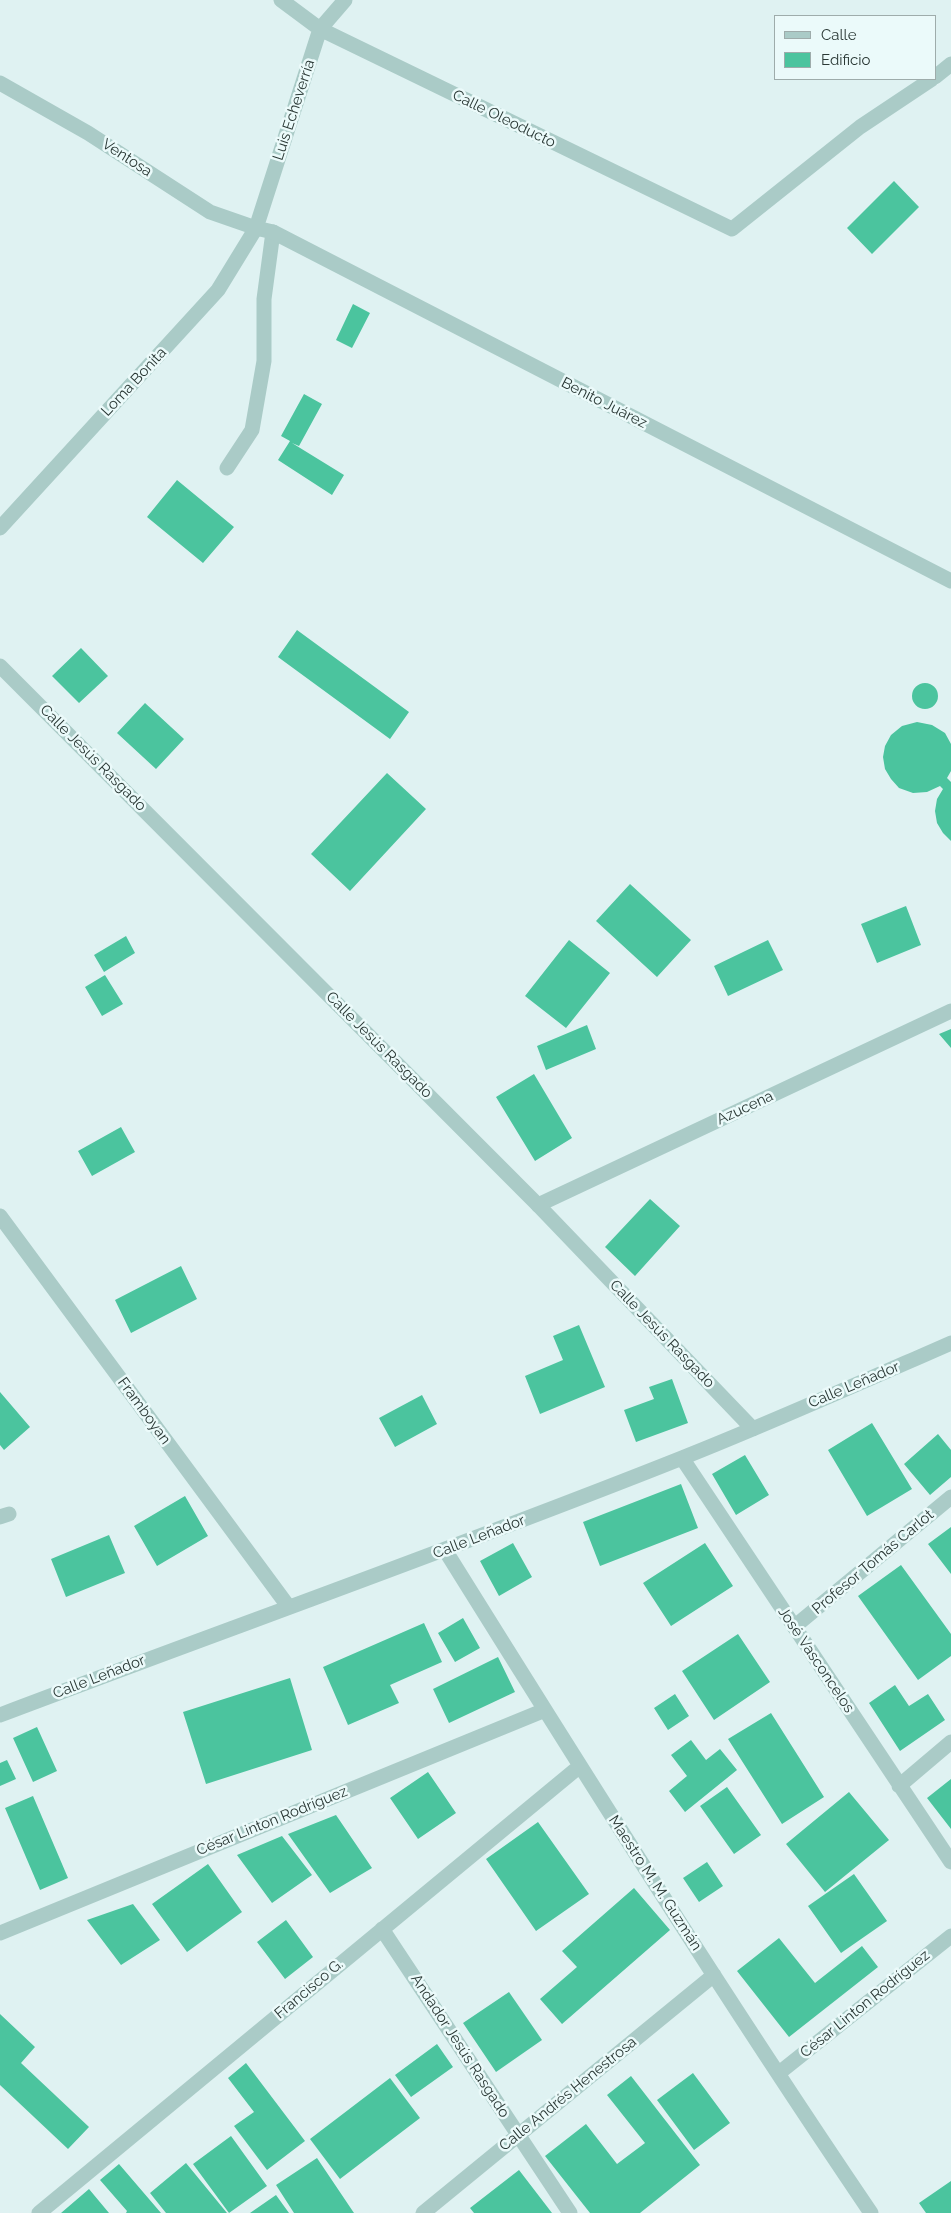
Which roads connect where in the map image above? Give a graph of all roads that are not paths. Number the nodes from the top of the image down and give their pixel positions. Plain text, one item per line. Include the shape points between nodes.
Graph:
1 (281, 0) edge
2 (345, 0) edge
3 (320, 30) junction
4 (951, 64) edge
5 (936, 76) edge
6 (930, 80) edge
7 (0, 83) edge
8 (256, 228) junction
9 (273, 232) junction
10 (227, 468) dead end
11 (0, 528) edge
12 (951, 581) edge
13 (0, 666) edge
14 (951, 1011) edge
15 (538, 1205) junction
16 (0, 1216) edge
17 (951, 1343) edge
18 (753, 1429) junction
19 (682, 1458) junction
20 (951, 1496) edge
21 (445, 1550) junction
22 (288, 1606) junction
23 (794, 1628) junction
24 (545, 1710) junction
25 (0, 1715) edge
26 (951, 1742) edge
27 (580, 1766) junction
28 (899, 1786) junction
29 (951, 1862) edge
30 (382, 1929) junction
31 (0, 1933) edge
32 (951, 1936) edge
33 (714, 1974) junction
34 (779, 2073) junction
35 (518, 2135) junction
36 (868, 2212) edge
37 (39, 2213) edge
38 (423, 2213) edge
39 (570, 2213) edge

1 - 3 street, Calle Oleoducto
2 - 3 street, Luis Echeverría
3 - 6 street, Calle Oleoducto via 732,229 860,127
3 - 8 street, Luis Echeverría
4 - 5 street
7 - 8 street, Ventosa via 88,133 210,212
8 - 9 street, Benito Juárez
8 - 11 street, Loma Bonita via 218,290
9 - 10 street via 264,299 264,361 252,430
9 - 12 street, Benito Juárez
13 - 15 street, Calle Jesús Rasgado
14 - 15 street, Azucena
15 - 18 street, Calle Jesús Rasgado
16 - 22 street, Framboyan
17 - 18 street, Calle Leñador
18 - 19 street, Calle Leñador
19 - 21 street, Calle Leñador
19 - 23 street, José Vasconcelos
20 - 23 street, Profesor Tomás Carlot
21 - 22 street, Calle Leñador
21 - 24 street, Maestro M. M. Guzmán
22 - 25 street, Calle Leñador
23 - 28 street, José Vasconcelos
24 - 27 street, Maestro M. M. Guzmán
24 - 31 street, César Linton Rodríguez
26 - 28 street
27 - 30 street, Francisco G.
27 - 33 street, Maestro M. M. Guzmán
28 - 29 street, José Vasconcelos
30 - 35 street, Andador Jesús Rasgado
30 - 37 street, Francisco G.
32 - 34 street, César Linton Rodríguez
33 - 34 street, Maestro M. M. Guzmán
33 - 35 street, Calle Andrés Henestrosa
34 - 36 street, Maestro M. M. Guzmán
35 - 38 street, Calle Andrés Henestrosa
35 - 39 street, Andador Jesús Rasgado

